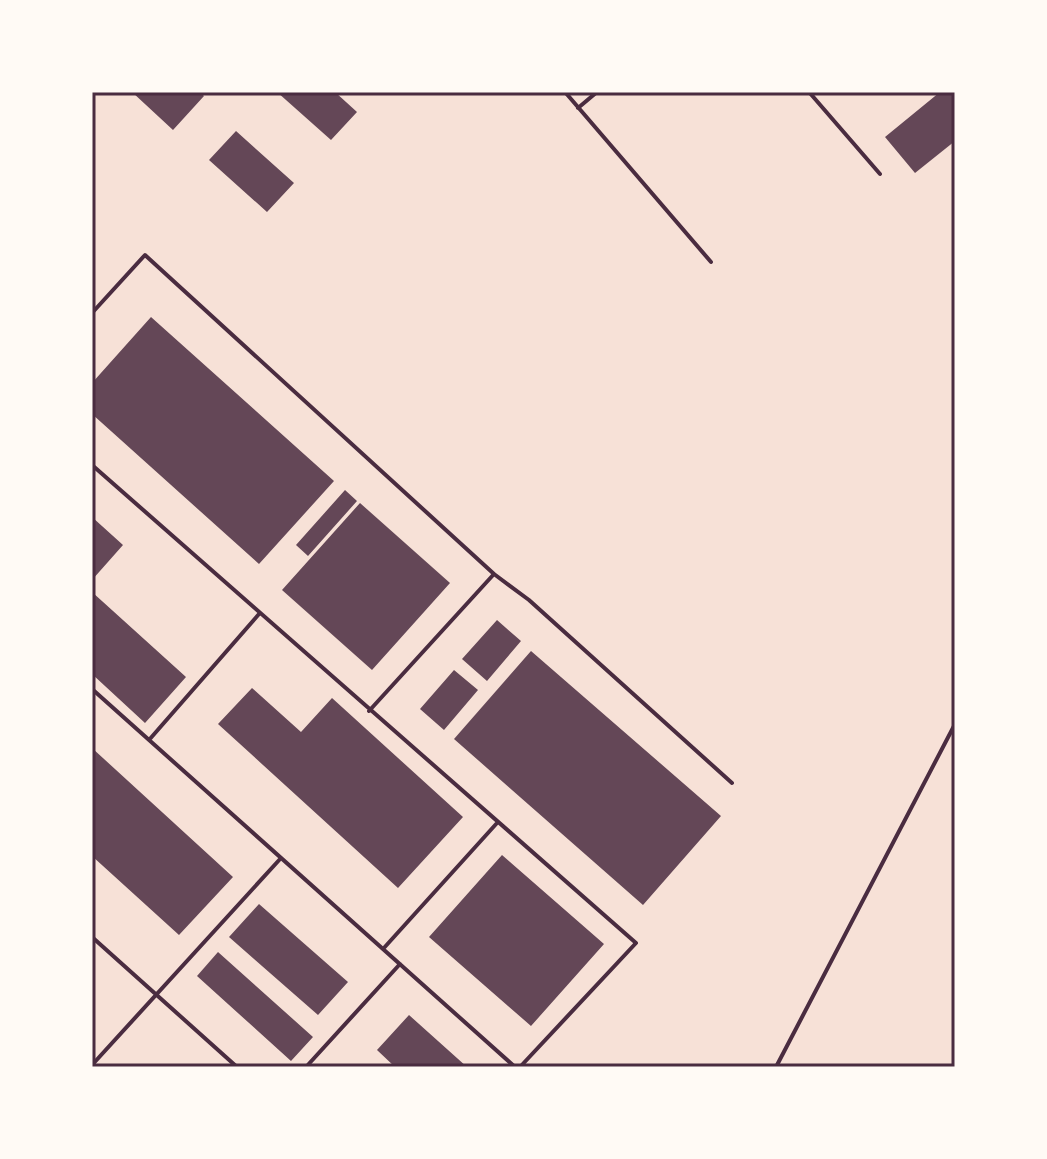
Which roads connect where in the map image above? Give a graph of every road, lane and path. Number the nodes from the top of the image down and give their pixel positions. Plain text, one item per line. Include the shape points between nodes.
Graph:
1 (565, 92) edge
2 (597, 92) edge
3 (809, 92) edge
4 (578, 108) junction
5 (880, 174) dead end
6 (711, 262) dead end
7 (92, 313) edge
8 (92, 465) edge
9 (494, 574) junction
10 (259, 614) junction
11 (92, 689) edge
12 (368, 712) junction
13 (955, 724) edge
14 (149, 740) junction
15 (732, 783) dead end
16 (497, 823) junction
17 (281, 858) junction
18 (92, 937) edge
19 (383, 949) junction
20 (400, 964) junction
21 (158, 996) junction
22 (92, 1065) edge
23 (237, 1067) edge
24 (306, 1067) edge
25 (518, 1067) edge
26 (776, 1067) edge

1 - 4 lane
2 - 4 lane
3 - 5 lane
4 - 6 lane
7 - 9 lane via 145,255
8 - 10 lane
9 - 12 lane
9 - 15 lane
10 - 12 lane
10 - 14 lane
11 - 14 lane
12 - 16 lane
13 - 26 lane
14 - 17 lane
16 - 19 lane
16 - 25 lane via 636,943
17 - 19 lane
17 - 21 lane
18 - 21 lane
19 - 20 lane
20 - 24 lane
20 - 25 lane
21 - 22 lane
21 - 23 lane

